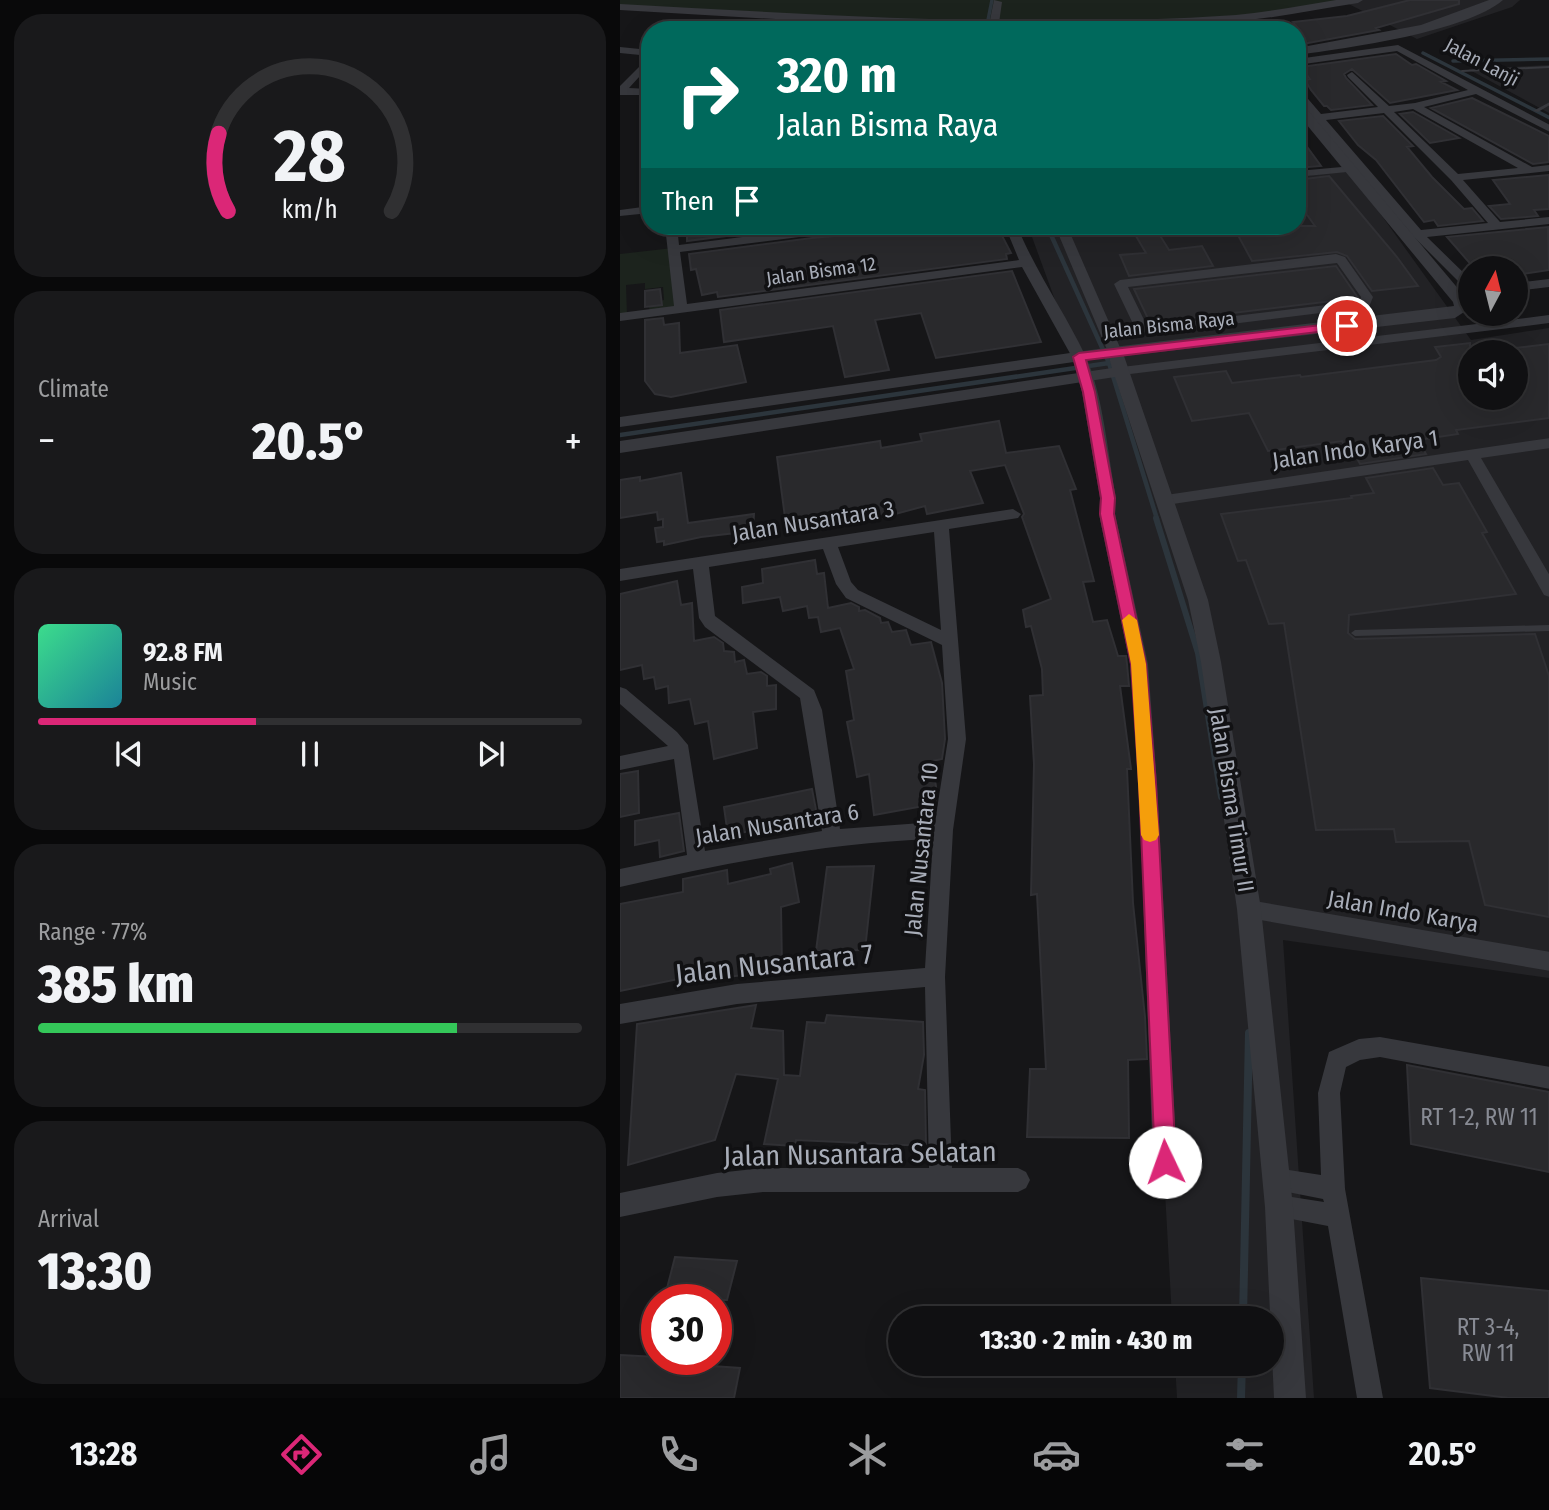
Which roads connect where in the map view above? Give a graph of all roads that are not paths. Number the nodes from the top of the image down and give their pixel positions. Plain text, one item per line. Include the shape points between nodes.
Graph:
1 (1498, 0) edge
2 (1355, 1) edge
3 (997, 2) dead end
4 (620, 7) edge
5 (862, 21) edge
6 (993, 21) edge
7 (1194, 21) edge
8 (1397, 36) junction
9 (620, 50) edge
10 (1306, 51) edge
11 (641, 52) edge
12 (1306, 61) edge
13 (1549, 67) edge
14 (641, 69) edge
15 (1462, 71) junction
16 (1352, 75) dead end
17 (1479, 90) junction
18 (620, 91) edge
19 (641, 92) edge
20 (1549, 103) edge
21 (1415, 106) junction
22 (1386, 110) junction
23 (1536, 111) junction
24 (1549, 117) edge
25 (1309, 119) edge
26 (1549, 129) edge
27 (1549, 168) edge
28 (1353, 169) junction
29 (1530, 170) junction
30 (1306, 173) edge
31 (1455, 178) junction
32 (641, 210) edge
33 (620, 213) edge
34 (1549, 220) edge
35 (1497, 226) junction
36 (673, 235) edge
37 (784, 235) edge
38 (1015, 235) edge
39 (1067, 235) edge
40 (1412, 235) junction
41 (675, 249) junction
42 (1026, 263) junction
43 (1458, 275) edge
44 (1549, 283) edge
45 (1104, 286) junction
46 (1528, 286) edge
47 (681, 309) junction
48 (620, 317) edge
49 (1549, 319) edge
50 (1150, 330) junction
51 (1157, 348) junction
52 (1115, 362) junction
53 (1084, 366) junction
54 (620, 422) edge
55 (1549, 443) edge
56 (620, 447) edge
57 (1472, 455) junction
58 (1166, 500) junction
59 (1013, 514) dead end
60 (941, 525) junction
61 (828, 541) junction
62 (700, 562) junction
63 (620, 575) edge
64 (1549, 591) edge
65 (1549, 628) edge
66 (1355, 633) dead end
67 (950, 642) junction
68 (620, 694) edge
69 (682, 750) junction
70 (620, 763) edge
71 (943, 830) junction
72 (832, 837) junction
73 (697, 861) junction
74 (620, 878) edge
75 (1249, 909) junction
76 (1549, 962) edge
77 (934, 977) junction
78 (620, 1014) edge
79 (1549, 1078) edge
80 (1165, 1162) dead end
81 (941, 1179) junction
82 (1018, 1180) dead end
83 (1276, 1180) junction
84 (1333, 1189) junction
85 (620, 1205) edge
86 (1279, 1207) junction
87 (1337, 1216) junction
88 (1290, 1398) edge
89 (1370, 1398) edge

1 - 8 street
2 - 7 street
3 - 6 street
4 - 5 street
8 - 10 street
8 - 15 street, Jalan Lanji
9 - 11 street
12 - 17 street via 1395,48
13 - 15 lane
14 - 18 street
15 - 23 street, Jalan Lanji
16 - 22 street
17 - 21 street
17 - 26 street
18 - 19 street
20 - 23 lane
21 - 22 street
21 - 29 street
22 - 25 street
22 - 31 street
23 - 24 street, Jalan Lanji
25 - 28 street, Jalan Bisma Raya
25 - 40 street
27 - 29 street
28 - 30 street
28 - 40 street, Jalan Bisma Raya
29 - 31 street
31 - 35 street
32 - 33 street
34 - 35 street
35 - 40 street
36 - 41 street
37 - 41 street
38 - 42 street
39 - 45 street, Jalan Bisma Timur II
40 - 43 street
40 - 51 street, Jalan Bisma Raya via 1461,301 1462,308 1455,313
41 - 47 street
42 - 47 street, Jalan Bisma 12
42 - 53 street
44 - 46 street
45 - 50 street via 1141,327
45 - 50 street via 1336,258 1368,301
45 - 52 street, Jalan Bisma Timur II
47 - 48 street, Jalan Bisma 12
49 - 52 street, Jalan Bisma Raya
50 - 51 street
51 - 52 street, Jalan Bisma Raya
52 - 53 street, Jalan Bisma Raya
52 - 58 street, Jalan Bisma Timur II
53 - 54 street, Jalan Bisma Raya
53 - 56 street, Jalan Bisma Raya
53 - 80 street via 1107,514 1139,664
55 - 57 street, Jalan Indo Karya 1
57 - 58 street, Jalan Indo Karya 1
57 - 64 street
58 - 75 street, Jalan Bisma Timur II via 1198,600 1211,662
59 - 60 street, Jalan Nusantara 3
60 - 61 street, Jalan Nusantara 3
60 - 67 street, Jalan Nusantara 10
61 - 62 street, Jalan Nusantara 3
61 - 67 street via 852,594
62 - 63 street, Jalan Nusantara 3
62 - 72 street via 711,623 808,695
65 - 66 lane
67 - 71 street, Jalan Nusantara 10 via 957,739
68 - 69 street
69 - 70 street
69 - 73 street
71 - 72 street, Jalan Nusantara 6
71 - 77 street, Jalan Nusantara 10
72 - 73 street, Jalan Nusantara 6
73 - 74 street, Jalan Nusantara 6
75 - 76 street, Jalan Indo Karya
75 - 83 street, Jalan Bisma Timur II
77 - 78 street, Jalan Nusantara 7 via 750,991
77 - 81 street, Jalan Nusantara 10
79 - 84 street via 1380,1047 1337,1060 1329,1093
81 - 82 street, Jalan Nusantara Selatan
81 - 85 street, Jalan Nusantara Selatan via 763,1180
83 - 84 street
83 - 86 street, Jalan Bisma Timur II
84 - 87 street
86 - 87 street
86 - 88 street, Jalan Bisma Timur II
87 - 89 street

